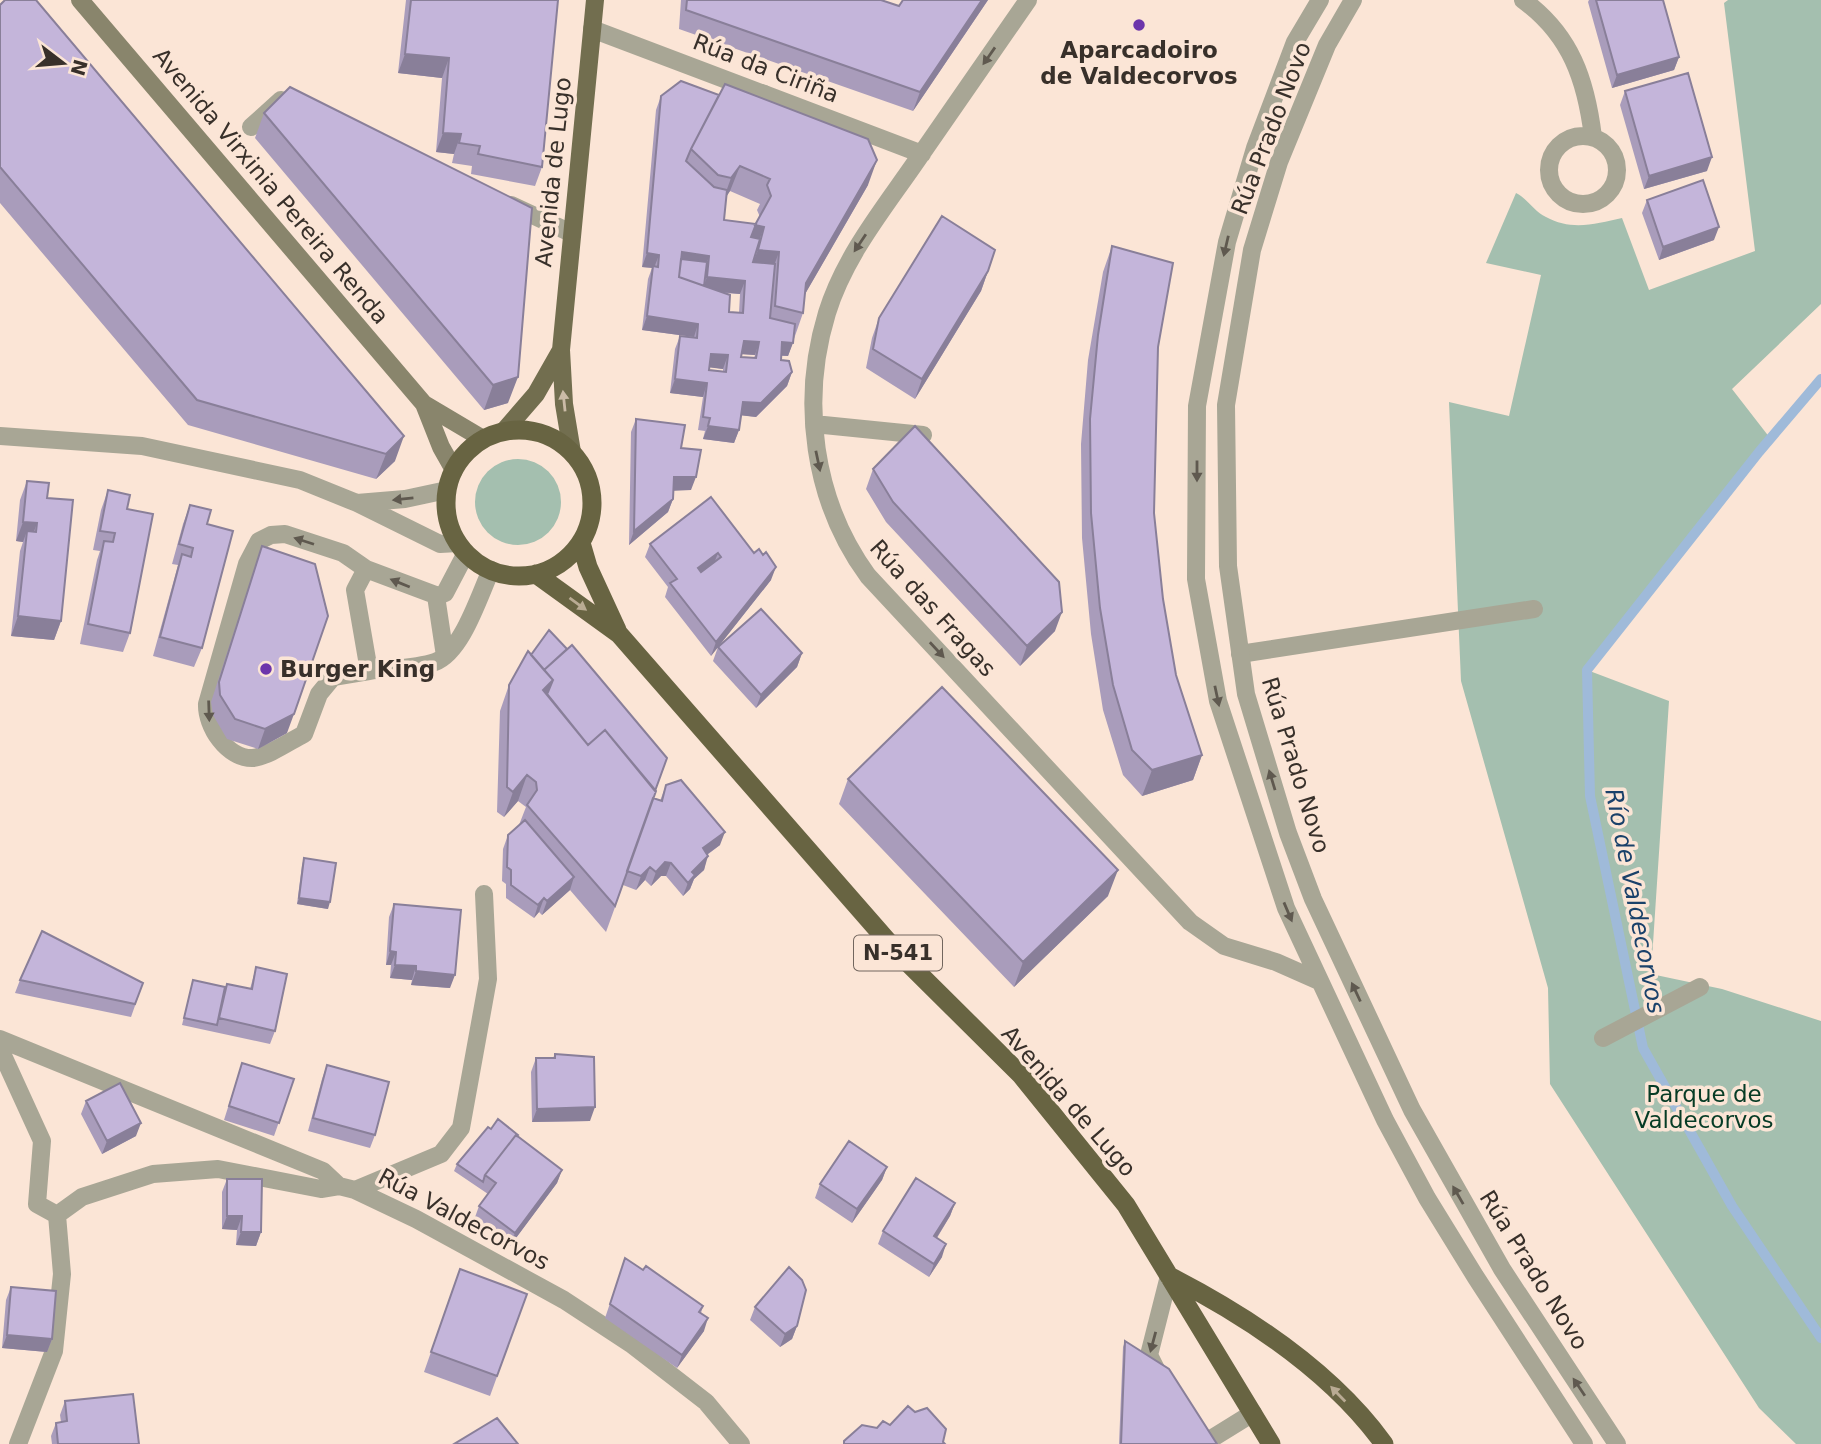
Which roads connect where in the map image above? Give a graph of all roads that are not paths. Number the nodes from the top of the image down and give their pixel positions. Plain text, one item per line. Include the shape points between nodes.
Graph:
1 (80, 0) edge
2 (595, 0) edge
3 (1028, 0) edge
4 (1320, 0) edge
5 (1353, 0) edge
6 (1522, 0) edge
7 (592, 29) junction
8 (293, 105) edge
9 (251, 127) dead end
10 (1593, 137) dead end
11 (922, 153) junction
12 (495, 198) edge
13 (571, 233) junction
14 (561, 350) junction
15 (424, 404) junction
16 (814, 424) junction
17 (504, 431) junction
18 (923, 435) edge
19 (0, 436) edge
20 (483, 439) junction
21 (572, 452) junction
22 (454, 470) junction
23 (447, 490) junction
24 (357, 503) junction
25 (580, 543) junction
26 (462, 548) junction
27 (366, 569) junction
28 (491, 570) junction
29 (536, 574) junction
30 (436, 596) junction
31 (1534, 608) dead end
32 (619, 634) junction
33 (1240, 654) junction
34 (445, 656) junction
35 (369, 671) junction
36 (484, 894) dead end
37 (1319, 981) junction
38 (1700, 987) dead end
39 (1602, 1038) dead end
40 (0, 1039) edge
41 (0, 1049) edge
42 (347, 1188) junction
43 (57, 1215) junction
44 (1169, 1276) junction
45 (1171, 1399) edge
46 (1253, 1413) junction
47 (18, 1444) edge
48 (741, 1444) edge
49 (1203, 1444) edge
50 (1271, 1444) edge
51 (1384, 1444) edge
52 (1584, 1444) edge
53 (1617, 1444) edge

1 - 15 main road, Avenida Virxinia Pereira Renda
2 - 7 main road, Avenida de Lugo
3 -> 11 street, Rúa das Fragas
4 -> 37 street, Rúa Prado Novo via 1295,41 1255,148 1227,242 1197,406 1196,565 1217,701 1261,842
5 - 33 street, Rúa Prado Novo via 1327,45 1279,162 1252,250 1226,405 1228,566
6 - 10 street via 1545,16 1578,68
7 - 11 street, Rúa da Ciriña
7 - 13 main road, Avenida de Lugo
8 - 9 street via 280,100
11 -> 16 street, Rúa das Fragas via 854,251 827,311 818,353
12 - 13 street
13 - 14 main road, Avenida de Lugo
14 - 17 main road, Avenida de Lugo via 536,394
21 -> 14 main road, Avenida de Lugo
15 - 20 main road, Avenida Virxinia Pereira Renda
15 - 22 main road, Avenida Virxinia Pereira Renda
16 - 18 street
16 -> 37 street, Rúa das Fragas via 824,490 849,550 868,576 1189,922 1224,946
17 - 20 highway
17 - 21 highway via 543,433
19 - 24 street via 142,446 300,480
20 - 22 highway
21 - 25 highway via 591,486 593,507
22 - 23 highway
23 -> 24 street
23 - 26 highway via 450,525
24 - 26 street via 440,544
25 - 29 highway via 568,558
25 - 32 highway, Avenida de Lugo / N-541
26 - 28 highway
26 - 30 street via 445,593
30 -> 27 street
27 - 35 street via 355,590
27 -> 35 street via 342,553 285,534 259,541 247,564 206,716 228,747 254,758 304,734 319,694 333,677
28 - 29 highway
28 - 34 street via 461,636
29 -> 32 highway, Avenida de Lugo / N-541
30 - 34 street
31 - 33 street
32 - 44 highway, Avenida de Lugo / N-541 via 898,953 1021,1075 1126,1205
53 -> 33 street, Rúa Prado Novo via 1502,1269 1406,1098 1313,899 1288,833 1246,694
34 - 35 street via 434,663
36 - 42 street via 488,979 461,1128 441,1154
37 - 52 street, Rúa Prado Novo via 1427,1198
38 - 39 street
40 - 42 street via 323,1171
41 - 43 street via 42,1142 37,1204
42 - 43 street, Rúa Valdecorvos via 321,1189 218,1169 153,1174 82,1197
42 - 48 street, Rúa Valdecorvos via 416,1219 564,1300 631,1343 706,1402
43 - 47 street via 62,1274 54,1351
44 -> 45 street via 1149,1354
44 - 46 highway, Avenida de Lugo / N-541
51 -> 44 highway via 1317,1374 1274,1338
46 - 49 street
46 - 50 highway, Avenida de Lugo / N-541

